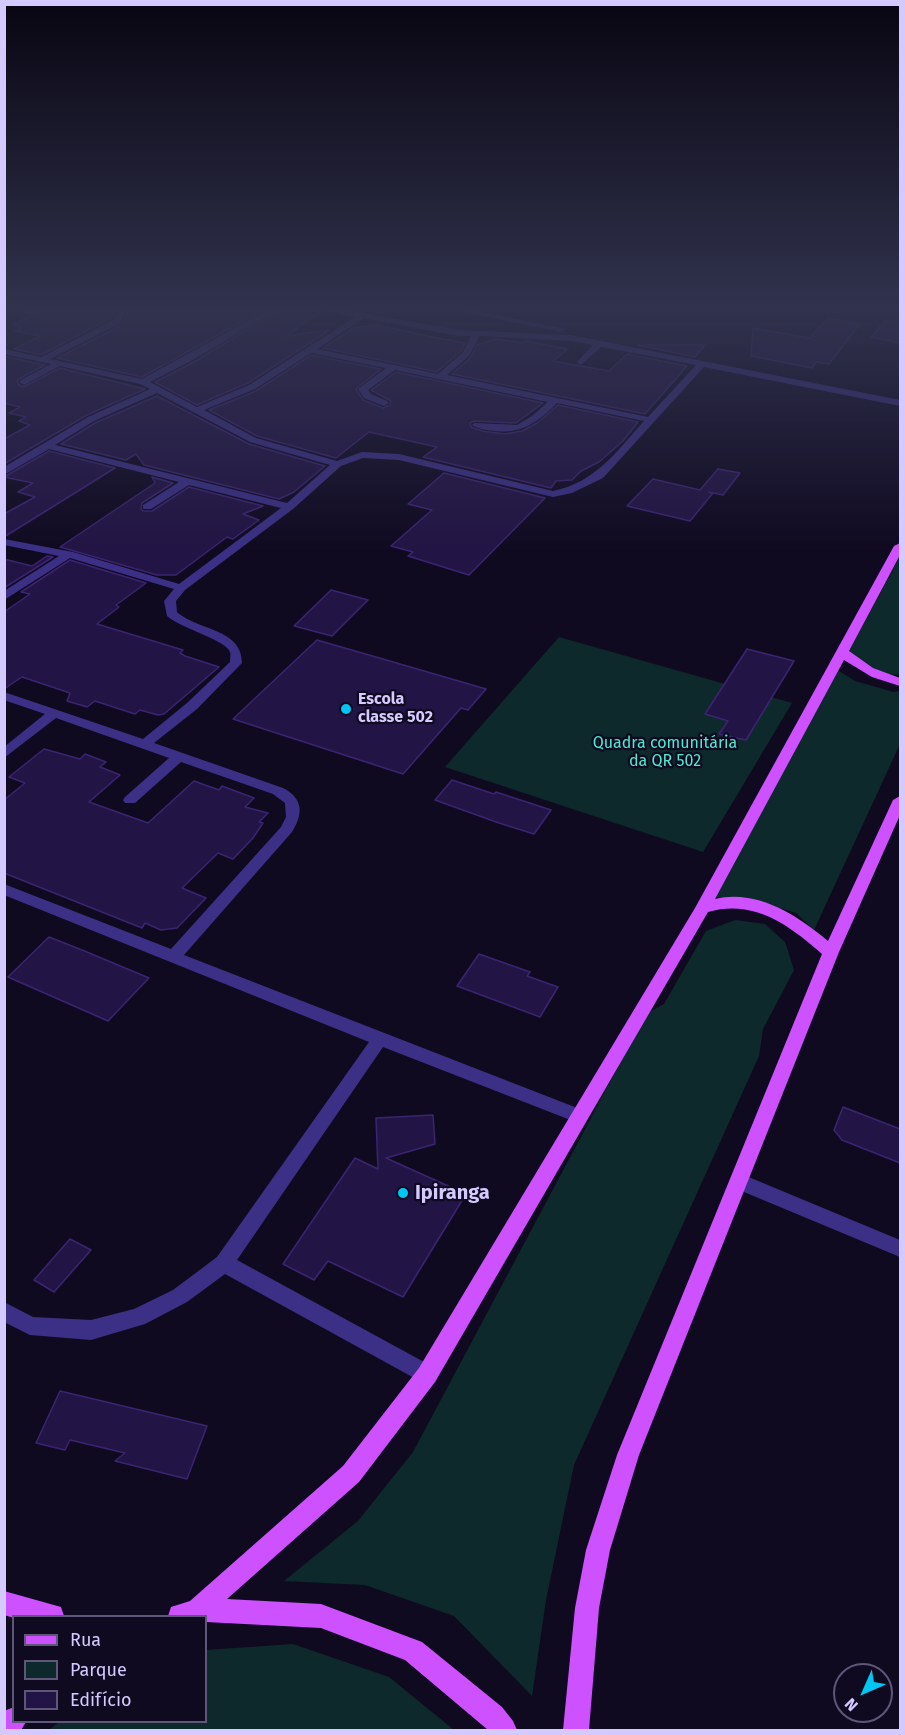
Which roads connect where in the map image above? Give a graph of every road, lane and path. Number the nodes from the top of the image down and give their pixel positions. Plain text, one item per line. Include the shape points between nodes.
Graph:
1 (156, 390) edge
2 (160, 390) edge
3 (245, 390) edge
4 (364, 390) edge
5 (503, 390) edge
6 (678, 390) edge
7 (834, 390) edge
8 (884, 390) edge
9 (900, 393) edge
10 (554, 401) junction
11 (384, 403) dead end
12 (900, 403) edge
13 (197, 410) junction
14 (651, 420) junction
15 (477, 425) dead end
16 (48, 446) junction
17 (337, 465) junction
18 (4, 472) edge
19 (186, 482) junction
20 (147, 507) dead end
21 (289, 507) junction
22 (4, 542) edge
23 (900, 546) edge
24 (69, 554) junction
25 (181, 588) junction
26 (4, 597) edge
27 (842, 651) junction
28 (900, 682) edge
29 (4, 696) edge
30 (53, 714) junction
31 (145, 744) junction
32 (4, 754) edge
33 (178, 757) junction
34 (130, 800) dead end
35 (900, 800) edge
36 (4, 889) edge
37 (703, 908) junction
38 (831, 952) junction
39 (173, 957) junction
40 (380, 1039) junction
41 (579, 1116) junction
42 (739, 1180) junction
43 (900, 1249) edge
44 (224, 1263) junction
45 (4, 1311) edge
46 (428, 1375) junction
47 (4, 1603) edge
48 (188, 1613) edge
49 (45, 1615) edge
50 (504, 1731) edge
51 (576, 1731) edge

1 - 16 street via 91,419
2 - 13 street
3 - 13 street
4 - 11 street via 367,396
5 - 10 street
6 - 14 street
7 - 12 street
8 - 9 street
10 - 14 street
10 - 15 street via 523,427
13 - 17 street via 253,440
14 - 17 street via 599,476 585,485 553,494 385,455 362,455
16 - 18 street
16 - 19 street
17 - 21 street
19 - 20 street
19 - 21 street
21 - 25 street
22 - 24 street
23 - 27 main road
24 - 25 street
24 - 26 street
25 - 31 street via 168,606 175,618 227,640 238,655 236,663
27 - 28 main road via 867,672
27 - 37 main road
29 - 30 street
30 - 31 street
30 - 32 street
31 - 33 street
33 - 34 street
33 - 39 street via 281,794 292,800 296,809 287,829
35 - 38 main road
36 - 39 street
37 - 38 main road via 731,902 774,912 797,923
37 - 41 main road
38 - 42 main road
39 - 40 street
40 - 41 street
40 - 44 street
41 - 46 main road
42 - 43 street
42 - 51 main road via 628,1455 598,1550 587,1608
44 - 45 street via 180,1296 138,1317 91,1330 30,1326
44 - 46 street
46 - 48 main road via 351,1474
47 - 49 main road
48 - 50 main road via 321,1616 413,1651 493,1716

